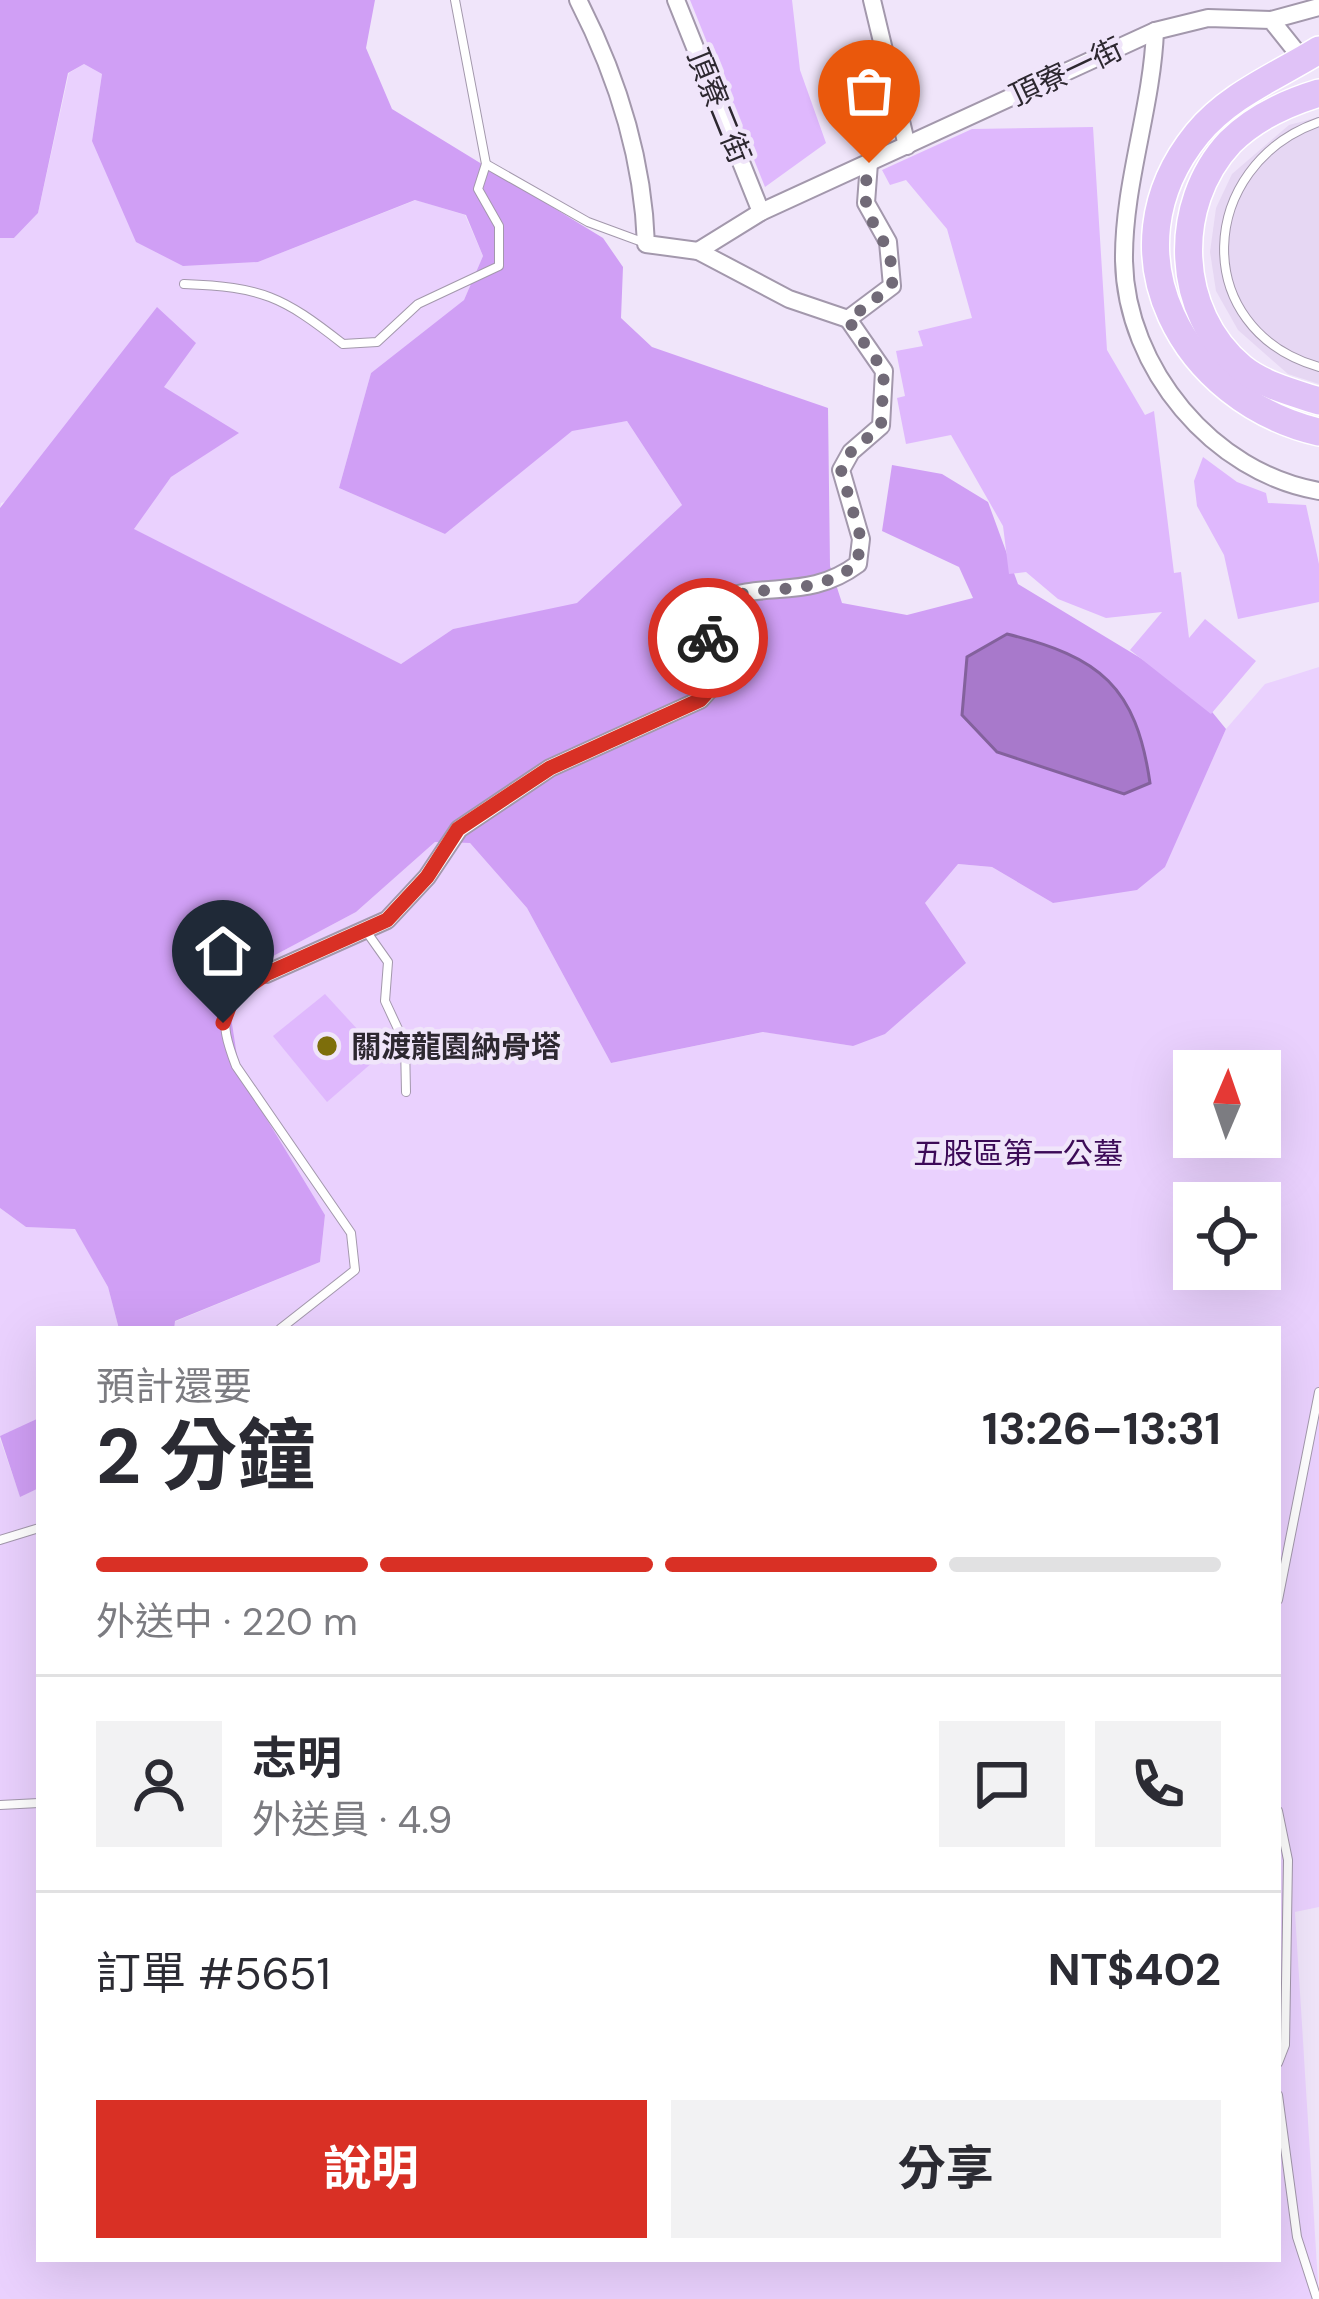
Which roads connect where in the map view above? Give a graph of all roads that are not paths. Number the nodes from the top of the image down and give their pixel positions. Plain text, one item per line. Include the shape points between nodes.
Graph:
1 (455, 0) edge
2 (578, 0) edge
3 (676, 0) edge
4 (872, 0) edge
5 (1319, 8) edge
6 (1271, 20) junction
7 (1155, 31) junction
8 (1311, 55) edge
9 (1319, 93) edge
10 (1319, 122) edge
11 (907, 146) junction
12 (869, 163) junction
13 (486, 164) junction
14 (761, 212) junction
15 (646, 244) junction
16 (698, 251) junction
17 (184, 284) dead end
18 (848, 320) junction
19 (1319, 367) edge
20 (1319, 401) edge
21 (1319, 432) edge
22 (1319, 491) edge
23 (365, 930) junction
24 (266, 974) joint
25 (406, 1092) dead end
26 (284, 1326) edge
27 (1319, 1392) edge
28 (36, 1529) edge
29 (0, 1540) edge
30 (1281, 1585) edge
31 (36, 1803) edge
32 (0, 1805) edge
33 (1281, 1826) edge
34 (1281, 2055) edge
35 (1281, 2117) edge
36 (1317, 2299) edge

1 - 13 lane
2 - 15 street via 621,101 644,197
3 - 14 street, 頂寮二街
4 - 11 street
5 - 6 street, 頂寮一街
6 - 7 street, 頂寮一街 via 1208,18
6 - 8 street
7 - 11 street, 頂寮一街
7 - 22 street via 1124,262 1138,331 1172,396 1214,441 1272,476
8 - 21 main road via 1224,106 1196,134 1161,209 1158,278 1172,318 1214,380 1277,422
9 - 20 main road via 1264,115 1230,143 1208,174 1188,240 1197,307 1216,341 1244,370
10 - 19 lane via 1283,136 1254,161 1225,231 1237,312 1291,359
11 - 12 street, 頂寮一街
12 - 14 street, 頂寮一街
12 - 18 street via 866,203 888,242 892,286
13 - 15 lane via 588,223
13 - 17 lane via 478,189 499,226 499,266 418,304 377,342 343,344 290,302 241,286
14 - 16 street, 頂寮一街
15 - 16 street
16 - 18 street
18 - 23 street via 884,371 881,426 841,470 861,539 857,564 832,583 745,589 716,602 706,626 710,689 700,700 550,768 458,829 399,910
23 - 24 street
23 - 25 lane via 388,962 385,1001 405,1044
24 - 26 lane via 233,997 225,1037 356,1251 355,1270
27 - 30 lane
28 - 29 lane
31 - 32 lane
33 - 34 lane via 1288,1860
35 - 36 lane via 1297,2237

